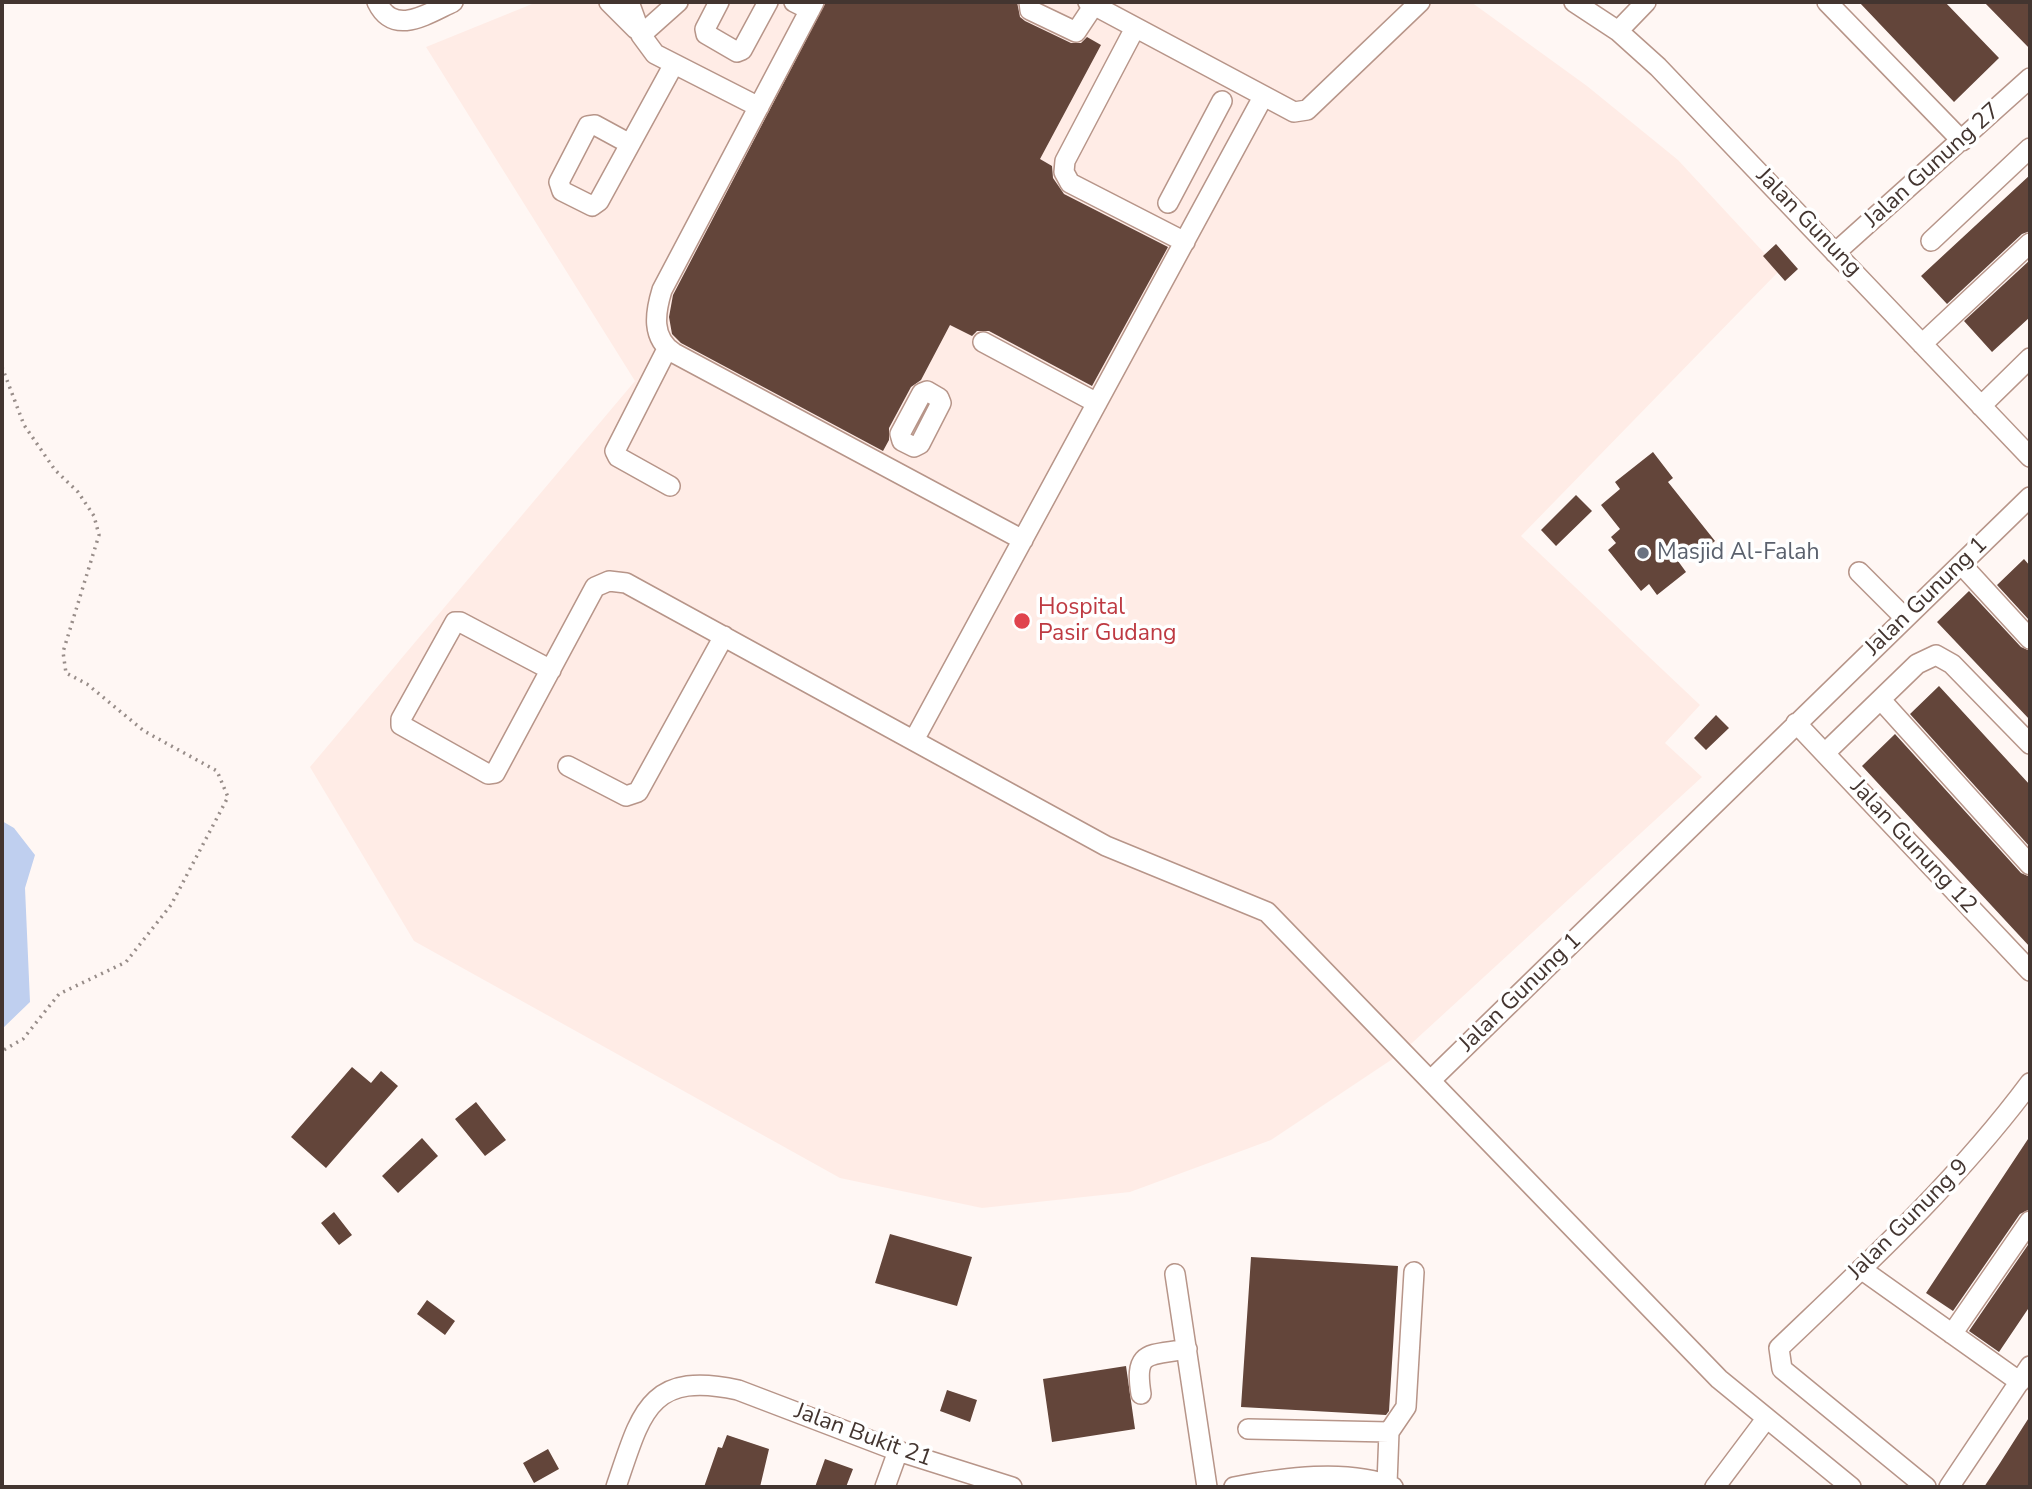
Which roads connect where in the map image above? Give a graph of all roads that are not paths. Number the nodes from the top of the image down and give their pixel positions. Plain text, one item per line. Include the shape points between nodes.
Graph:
1 (377, 2) edge
2 (609, 2) edge
3 (629, 2) edge
4 (678, 2) edge
5 (719, 2) edge
6 (768, 2) edge
7 (1029, 2) edge
8 (1420, 2) edge
9 (1574, 2) edge
10 (1646, 2) edge
11 (1827, 2) edge
12 (443, 4) edge
13 (806, 4) edge
14 (1091, 4) edge
15 (1135, 27) junction
16 (1618, 31) junction
17 (641, 35) junction
18 (674, 64) junction
19 (2030, 78) edge
20 (1264, 97) junction
21 (1222, 101) dead end
22 (759, 107) junction
23 (1962, 141) junction
24 (630, 144) dead end
25 (2030, 148) edge
26 (1185, 170) junction
27 (1215, 186) junction
28 (1168, 203) dead end
29 (1931, 241) dead end
30 (1185, 242) junction
31 (2030, 243) edge
32 (1835, 253) junction
33 (983, 342) dead end
34 (1922, 344) junction
35 (667, 349) junction
36 (2030, 358) edge
37 (1097, 403) junction
38 (1981, 406) junction
39 (907, 443) dead end
40 (2030, 457) edge
41 (893, 470) junction
42 (670, 486) dead end
43 (2026, 508) edge
44 (1023, 540) junction
45 (1961, 564) junction
46 (1860, 572) dead end
47 (1905, 618) junction
48 (724, 636) junction
49 (2030, 639) edge
50 (551, 670) junction
51 (1881, 700) junction
52 (1796, 723) junction
53 (914, 740) junction
54 (2030, 744) edge
55 (1825, 754) junction
56 (568, 766) dead end
57 (2030, 865) edge
58 (2030, 971) edge
59 (1431, 1080) junction
60 (2030, 1083) edge
61 (2030, 1222) edge
62 (1861, 1269) junction
63 (1414, 1272) dead end
64 (1175, 1273) dead end
65 (1952, 1334) junction
66 (1187, 1349) junction
67 (2025, 1374) edge
68 (1142, 1394) dead end
69 (1766, 1419) junction
70 (1248, 1429) dead end
71 (1389, 1432) junction
72 (898, 1451) junction
73 (1390, 1486) edge
74 (616, 1487) edge
75 (886, 1487) edge
76 (1012, 1487) edge
77 (1207, 1487) edge
78 (1234, 1487) edge
79 (1715, 1487) edge
80 (1851, 1487) edge
81 (1926, 1487) edge
82 (1949, 1487) edge

1 - 12 street via 394,20 409,22
2 - 17 street
3 - 17 street
4 - 17 street
5 - 6 street via 706,34 737,52
7 - 14 street via 1030,10 1076,32
8 - 20 street via 1307,110 1294,112
9 - 16 street, Jalan Gunung
10 - 16 street
11 - 23 street
13 - 22 street
14 - 15 street
15 - 20 street
15 - 30 street via 1065,161 1065,179
16 - 32 street, Jalan Gunung
17 - 18 street via 655,54
18 - 22 street
18 - 24 street
19 - 23 street, Jalan Gunung 27
20 - 27 street
21 - 26 street
22 - 35 street via 662,290 657,331
23 - 32 street, Jalan Gunung 27
25 - 29 street
26 - 27 street
26 - 28 street
27 - 30 street
30 - 37 street
31 - 34 street
32 - 34 street, Jalan Gunung
33 - 37 street
34 - 38 street, Jalan Gunung
35 - 41 street
35 - 42 street via 614,451
36 - 38 street
37 - 44 street
38 - 40 street, Jalan Gunung
39 - 41 street
41 - 44 street
43 - 45 street, Jalan Gunung 1
44 - 53 street
45 - 47 street, Jalan Gunung 1
45 - 49 street
46 - 47 street
47 - 52 street, Jalan Gunung 1
48 - 50 street via 626,583 609,581 595,587
48 - 53 street
48 - 56 street via 638,792 626,796
50 - 50 street via 495,773 488,774 401,725 451,625 460,622
51 - 54 street via 1917,664 1936,655 1952,664
51 - 55 street
51 - 57 street
52 - 55 street, Jalan Gunung 12
52 - 59 street, Jalan Gunung 1
53 - 59 street via 1106,846 1267,912
55 - 58 street, Jalan Gunung 12
59 - 69 street via 1720,1379
60 - 62 street, Jalan Gunung 9 via 1978,1150
61 - 65 street
62 - 65 street
62 - 81 street, Jalan Gunung 9 via 1779,1348 1782,1369
63 - 71 street via 1406,1407
64 - 66 street
65 - 67 street
66 - 68 street via 1141,1361
66 - 77 street
67 - 82 street
69 - 79 street
69 - 80 street
70 - 71 street
71 - 73 street
72 - 74 street, Jalan Bukit 21 via 738,1390 686,1384 655,1399 640,1421
72 - 75 street
72 - 76 street, Jalan Bukit 21
73 - 78 street via 1323,1477

